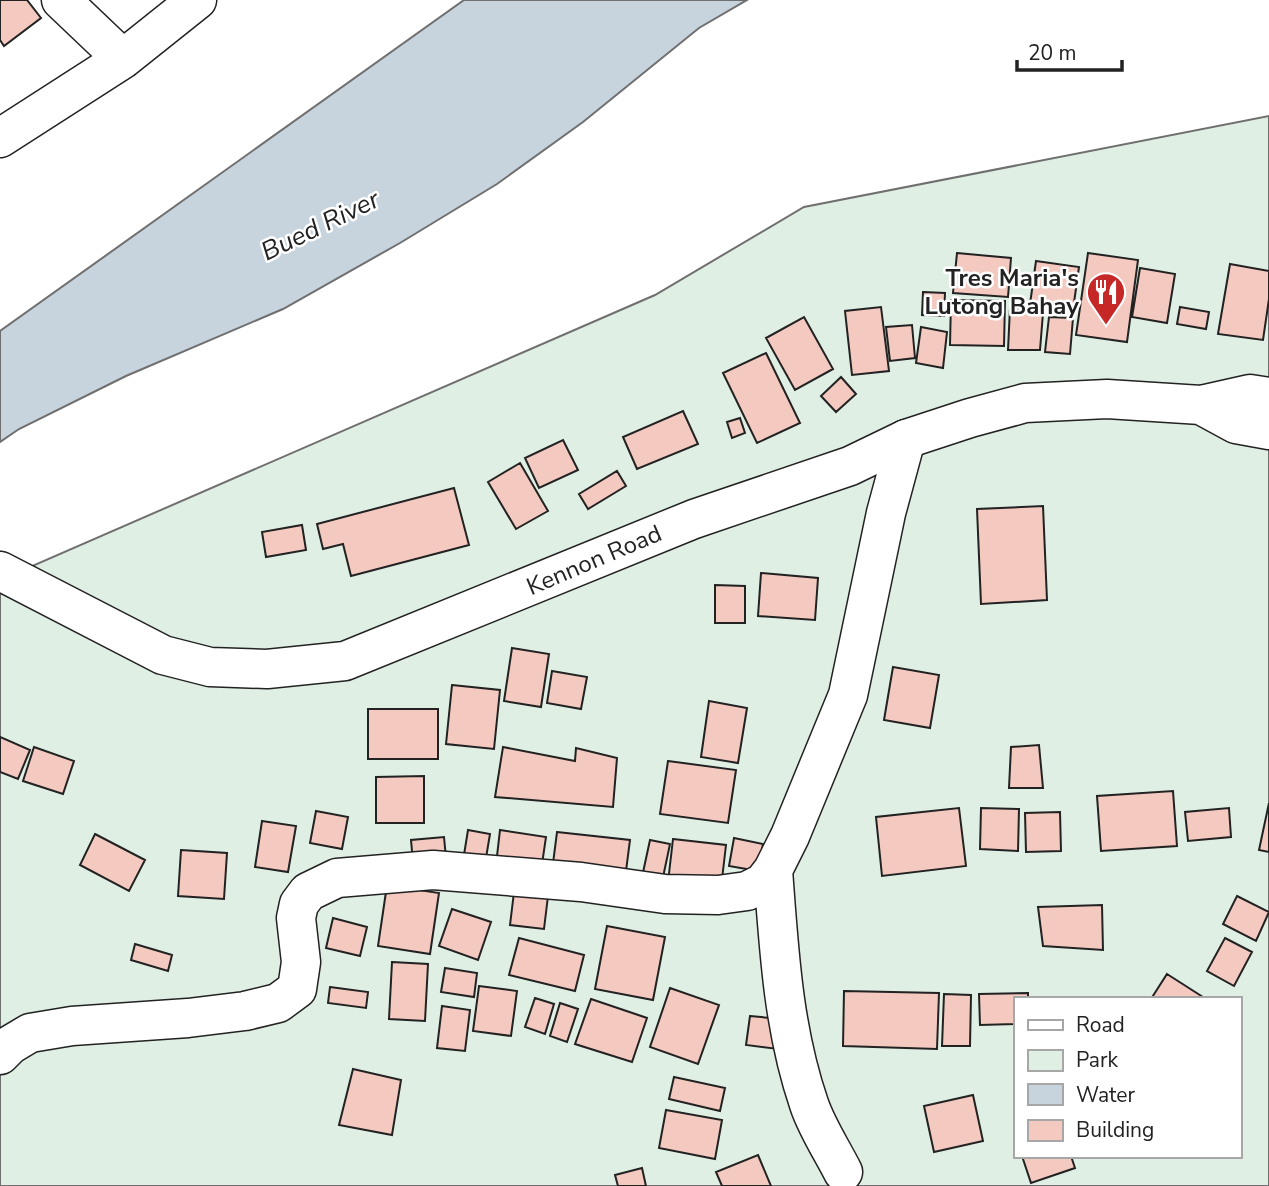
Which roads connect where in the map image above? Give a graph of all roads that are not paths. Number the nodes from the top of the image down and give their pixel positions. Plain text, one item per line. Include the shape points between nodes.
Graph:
1 (61, 0) edge
2 (197, 0) edge
3 (123, 59) junction
4 (0, 138) edge
5 (1269, 397) edge
6 (1202, 405) junction
7 (1269, 430) edge
8 (906, 439) junction
9 (0, 571) edge
10 (773, 870) junction
11 (0, 1055) edge
12 (844, 1172) dead end

1 - 3 main road
2 - 3 main road
3 - 4 main road
5 - 6 main road, Kennon Road via 1250,394
6 - 7 main road, Kennon Road via 1236,424
6 - 8 main road, Kennon Road via 1107,399 1025,403
8 - 9 main road, Kennon Road via 850,466 694,519 345,662 210,667 163,655
8 - 10 main road via 848,695
10 - 11 main road via 763,883 747,891 718,895 665,894 433,870 337,878 308,892 299,904 297,989 278,1003 188,1018 30,1033
10 - 12 main road via 781,982 794,1055 810,1108

